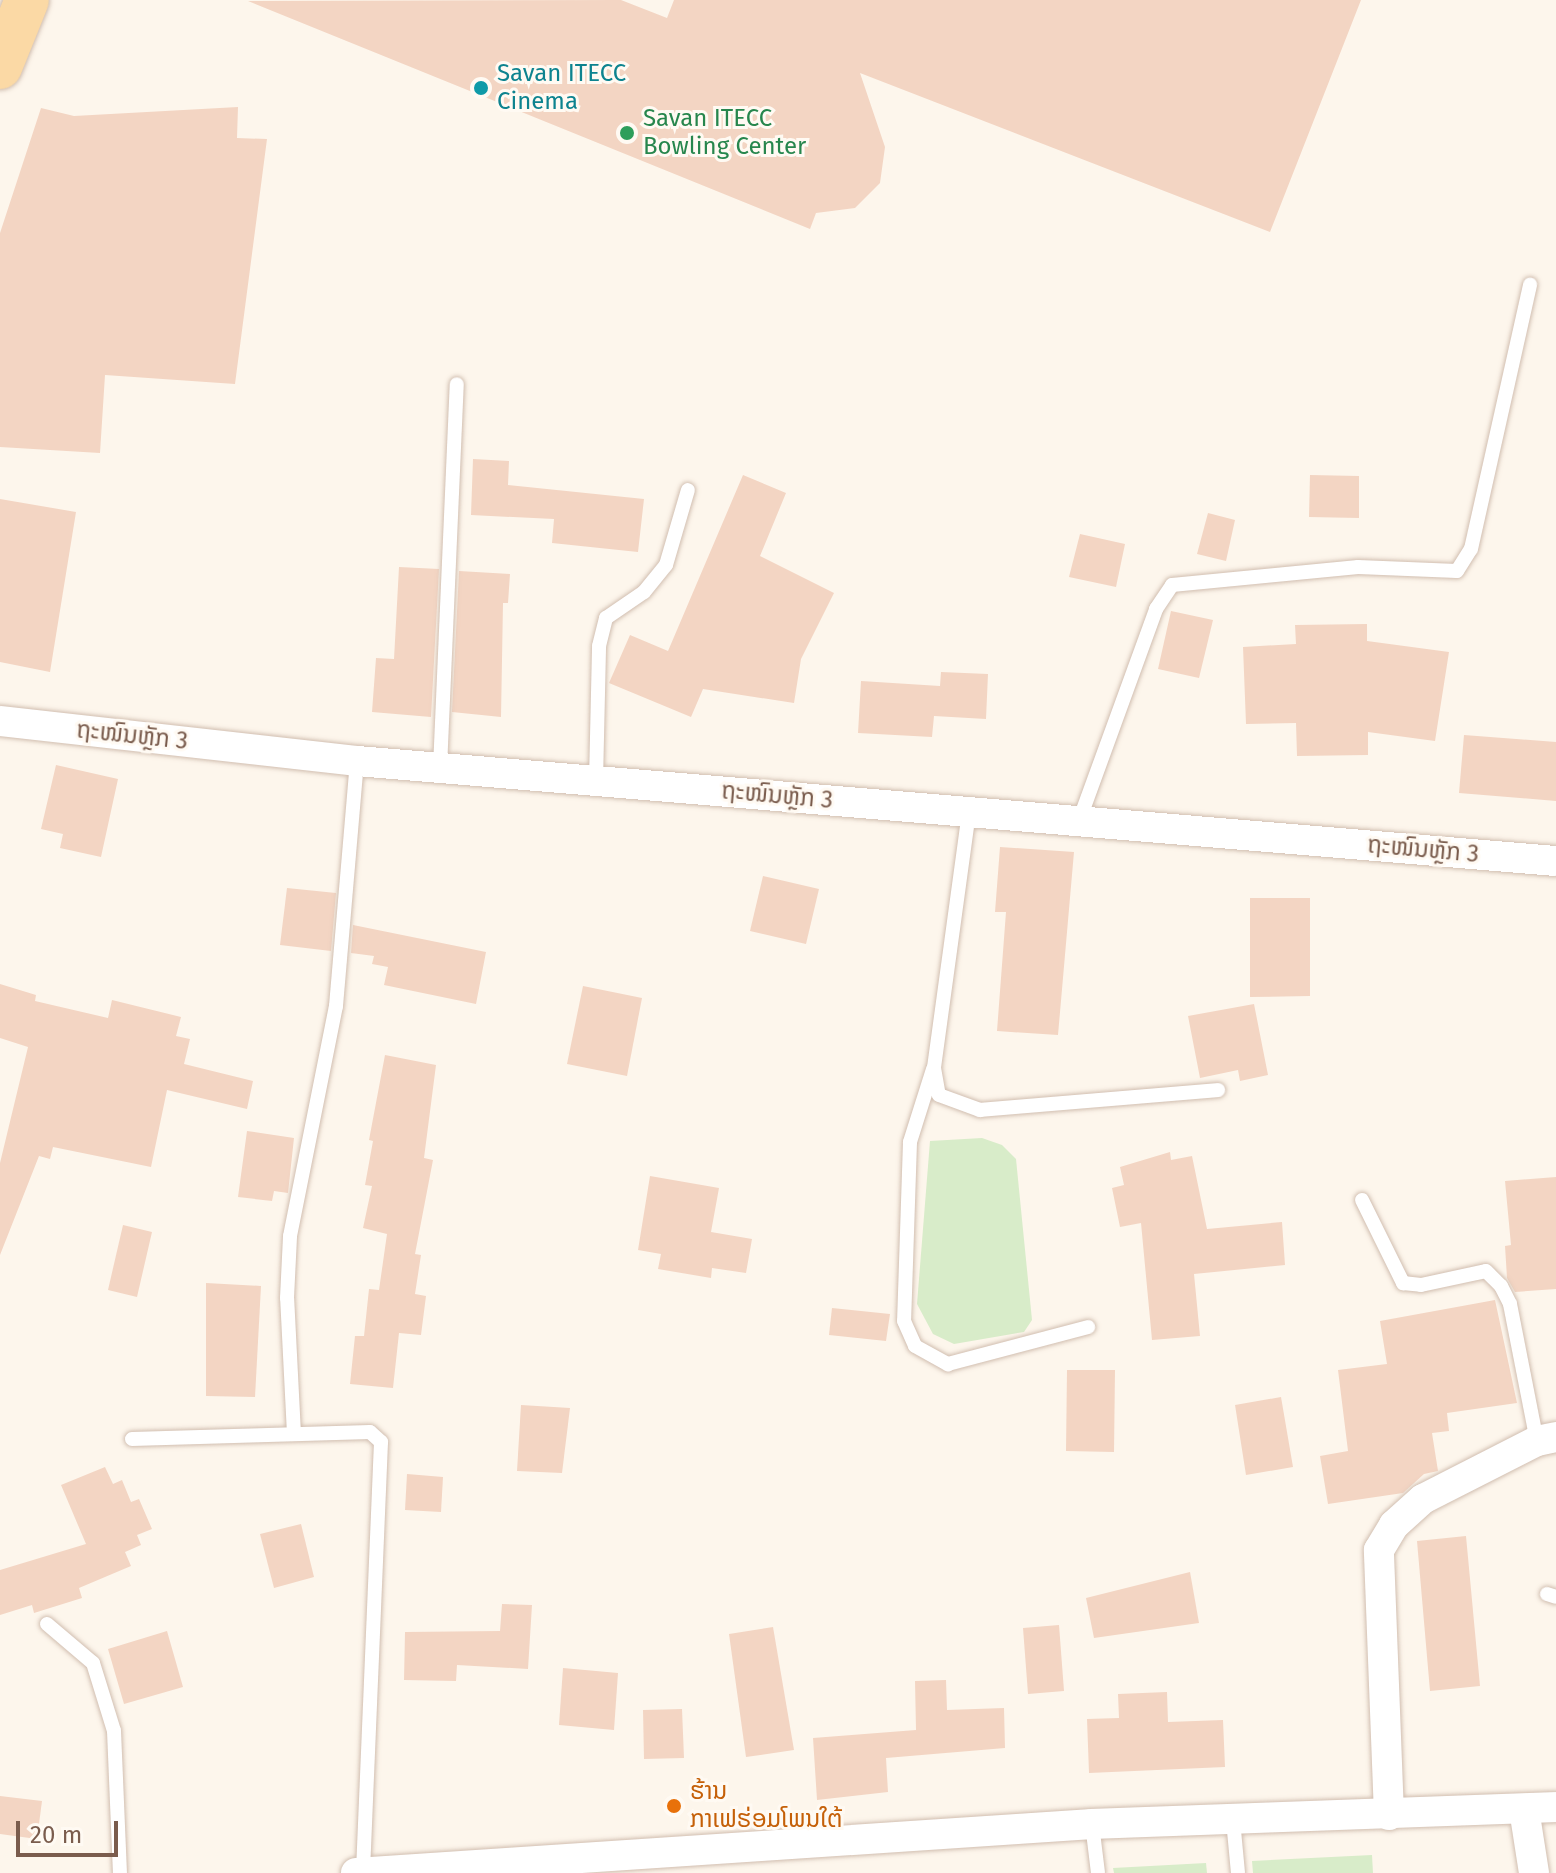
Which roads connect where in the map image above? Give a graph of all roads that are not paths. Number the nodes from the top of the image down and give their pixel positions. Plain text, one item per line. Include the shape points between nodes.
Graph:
1 (27, 0) edge
2 (0, 67) edge
3 (1530, 285) dead end
4 (457, 384) dead end
5 (688, 490) dead end
6 (0, 721) edge
7 (357, 761) junction
8 (440, 768) junction
9 (596, 781) junction
10 (969, 812) junction
11 (1079, 821) junction
12 (1556, 861) edge
13 (934, 1068) junction
14 (1218, 1090) dead end
15 (1362, 1200) dead end
16 (1088, 1327) dead end
17 (294, 1434) junction
18 (132, 1439) dead end
19 (1546, 1439) edge
20 (47, 1624) dead end
21 (1556, 1807) edge
22 (1524, 1809) junction
23 (1389, 1815) junction
24 (1233, 1820) junction
25 (1092, 1824) junction
26 (556, 1867) edge
27 (363, 1872) edge
28 (120, 1873) edge
29 (356, 1873) edge
30 (1098, 1873) edge
31 (1238, 1873) edge
32 (1534, 1873) edge

1 - 2 main road
3 - 11 lane via 1471,549 1457,571 1358,567 1172,585 1156,609
4 - 8 lane
5 - 9 lane via 666,565 644,592 606,618 599,646
6 - 7 street, ຖະໜົນຫຼັກ 3
7 - 8 street, ຖະໜົນຫຼັກ 3
7 - 17 lane via 336,1006 290,1236 287,1298
8 - 9 street, ຖະໜົນຫຼັກ 3
9 - 10 street, ຖະໜົນຫຼັກ 3
10 - 11 street, ຖະໜົນຫຼັກ 3
10 - 13 lane
11 - 12 street, ຖະໜົນຫຼັກ 3
13 - 14 lane via 939,1095 980,1110
13 - 16 lane via 910,1142 904,1321 915,1346 948,1364
15 - 19 lane via 1403,1283 1421,1285 1486,1271 1501,1286
17 - 18 lane
17 - 27 lane via 370,1432 381,1442
19 - 23 street via 1423,1499 1394,1525 1379,1550
20 - 28 lane via 93,1663 114,1731
21 - 22 street
22 - 23 street
22 - 32 street
23 - 24 street
24 - 25 street
24 - 31 lane
25 - 26 street
25 - 30 lane
26 - 27 street
27 - 29 street

